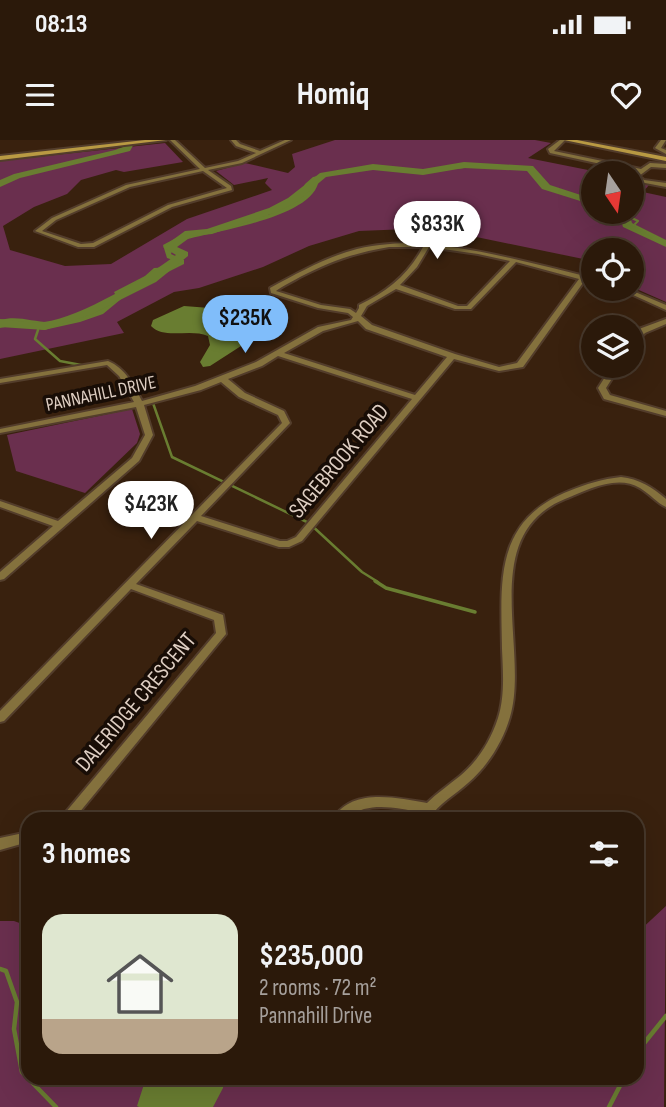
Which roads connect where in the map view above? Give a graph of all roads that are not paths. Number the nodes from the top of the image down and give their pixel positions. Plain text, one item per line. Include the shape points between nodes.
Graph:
1 (135, 140) edge
2 (163, 140) edge
3 (172, 140) edge
4 (233, 140) edge
5 (289, 140) edge
6 (565, 140) edge
7 (664, 140) edge
8 (148, 142) edge
9 (78, 148) junction
10 (258, 152) junction
11 (666, 152) edge
12 (0, 156) edge
13 (666, 159) edge
14 (595, 161) edge
15 (666, 166) edge
16 (644, 170) edge
17 (204, 171) junction
18 (644, 180) edge
19 (666, 186) edge
20 (427, 246) junction
21 (514, 261) junction
22 (581, 278) edge
23 (581, 281) edge
24 (395, 286) junction
25 (644, 299) edge
26 (365, 304) junction
27 (320, 307) junction
28 (666, 309) edge
29 (344, 310) junction
30 (331, 316) junction
31 (357, 316) junction
32 (666, 321) edge
33 (345, 323) junction
34 (369, 327) junction
35 (321, 329) junction
36 (644, 330) edge
37 (279, 354) junction
38 (452, 356) junction
39 (608, 378) edge
40 (224, 380) junction
41 (0, 381) edge
42 (416, 398) junction
43 (138, 404) junction
44 (666, 414) edge
45 (0, 431) edge
46 (0, 504) edge
47 (666, 505) edge
48 (195, 517) junction
49 (60, 525) junction
50 (0, 577) edge
51 (129, 585) junction
52 (0, 718) edge
53 (72, 812) edge
54 (348, 812) edge
55 (419, 812) edge
56 (426, 812) edge
57 (21, 839) edge
58 (0, 844) edge

1 - 9 main road
2 - 8 main road
3 - 17 street
4 - 10 street
5 - 10 street
6 - 13 main road
6 - 14 street via 550,150
7 - 11 street via 658,148
8 - 9 main road
9 - 12 main road
10 - 17 street
15 - 16 street via 653,164
17 - 17 street via 230,189 170,206 94,245 80,246 38,231 54,219 133,184
18 - 19 street
20 - 21 street
20 - 24 street, PANNAHILL DRIVE via 420,262
20 - 27 street via 358,251 272,289
21 - 22 street
21 - 24 street via 468,308
23 - 38 street via 520,365 499,369
24 - 26 street, PANNAHILL DRIVE
25 - 28 street
26 - 29 street, PANNAHILL DRIVE
26 - 31 street, PANNAHILL DRIVE
27 - 29 street
27 - 30 street
29 - 30 street, PANNAHILL DRIVE
29 - 31 street
30 - 33 street
30 - 35 street, PANNAHILL DRIVE
31 - 33 street, PANNAHILL DRIVE
31 - 34 street
32 - 36 street
33 - 34 street
33 - 35 street, PANNAHILL DRIVE
34 - 38 street
35 - 37 street, PANNAHILL DRIVE
37 - 40 street, PANNAHILL DRIVE
37 - 42 street
38 - 42 street, SAGEBROOK ROAD
39 - 44 street via 602,388 607,397
40 - 43 street, PANNAHILL DRIVE
40 - 48 street via 242,395 281,413 286,424
41 - 43 street via 108,363 117,367
42 - 48 street, SAGEBROOK ROAD via 299,539 279,544
43 - 45 street, PANNAHILL DRIVE
43 - 49 street via 149,435 141,453
46 - 49 street
47 - 56 street via 641,482 624,478 579,489 543,507 525,524 512,544 507,568 508,691 503,721 476,767
48 - 51 street
49 - 50 street
51 - 52 street
51 - 53 street, DALERIDGE CRESCENT via 219,618 221,634
54 - 55 street via 368,803
57 - 58 street

